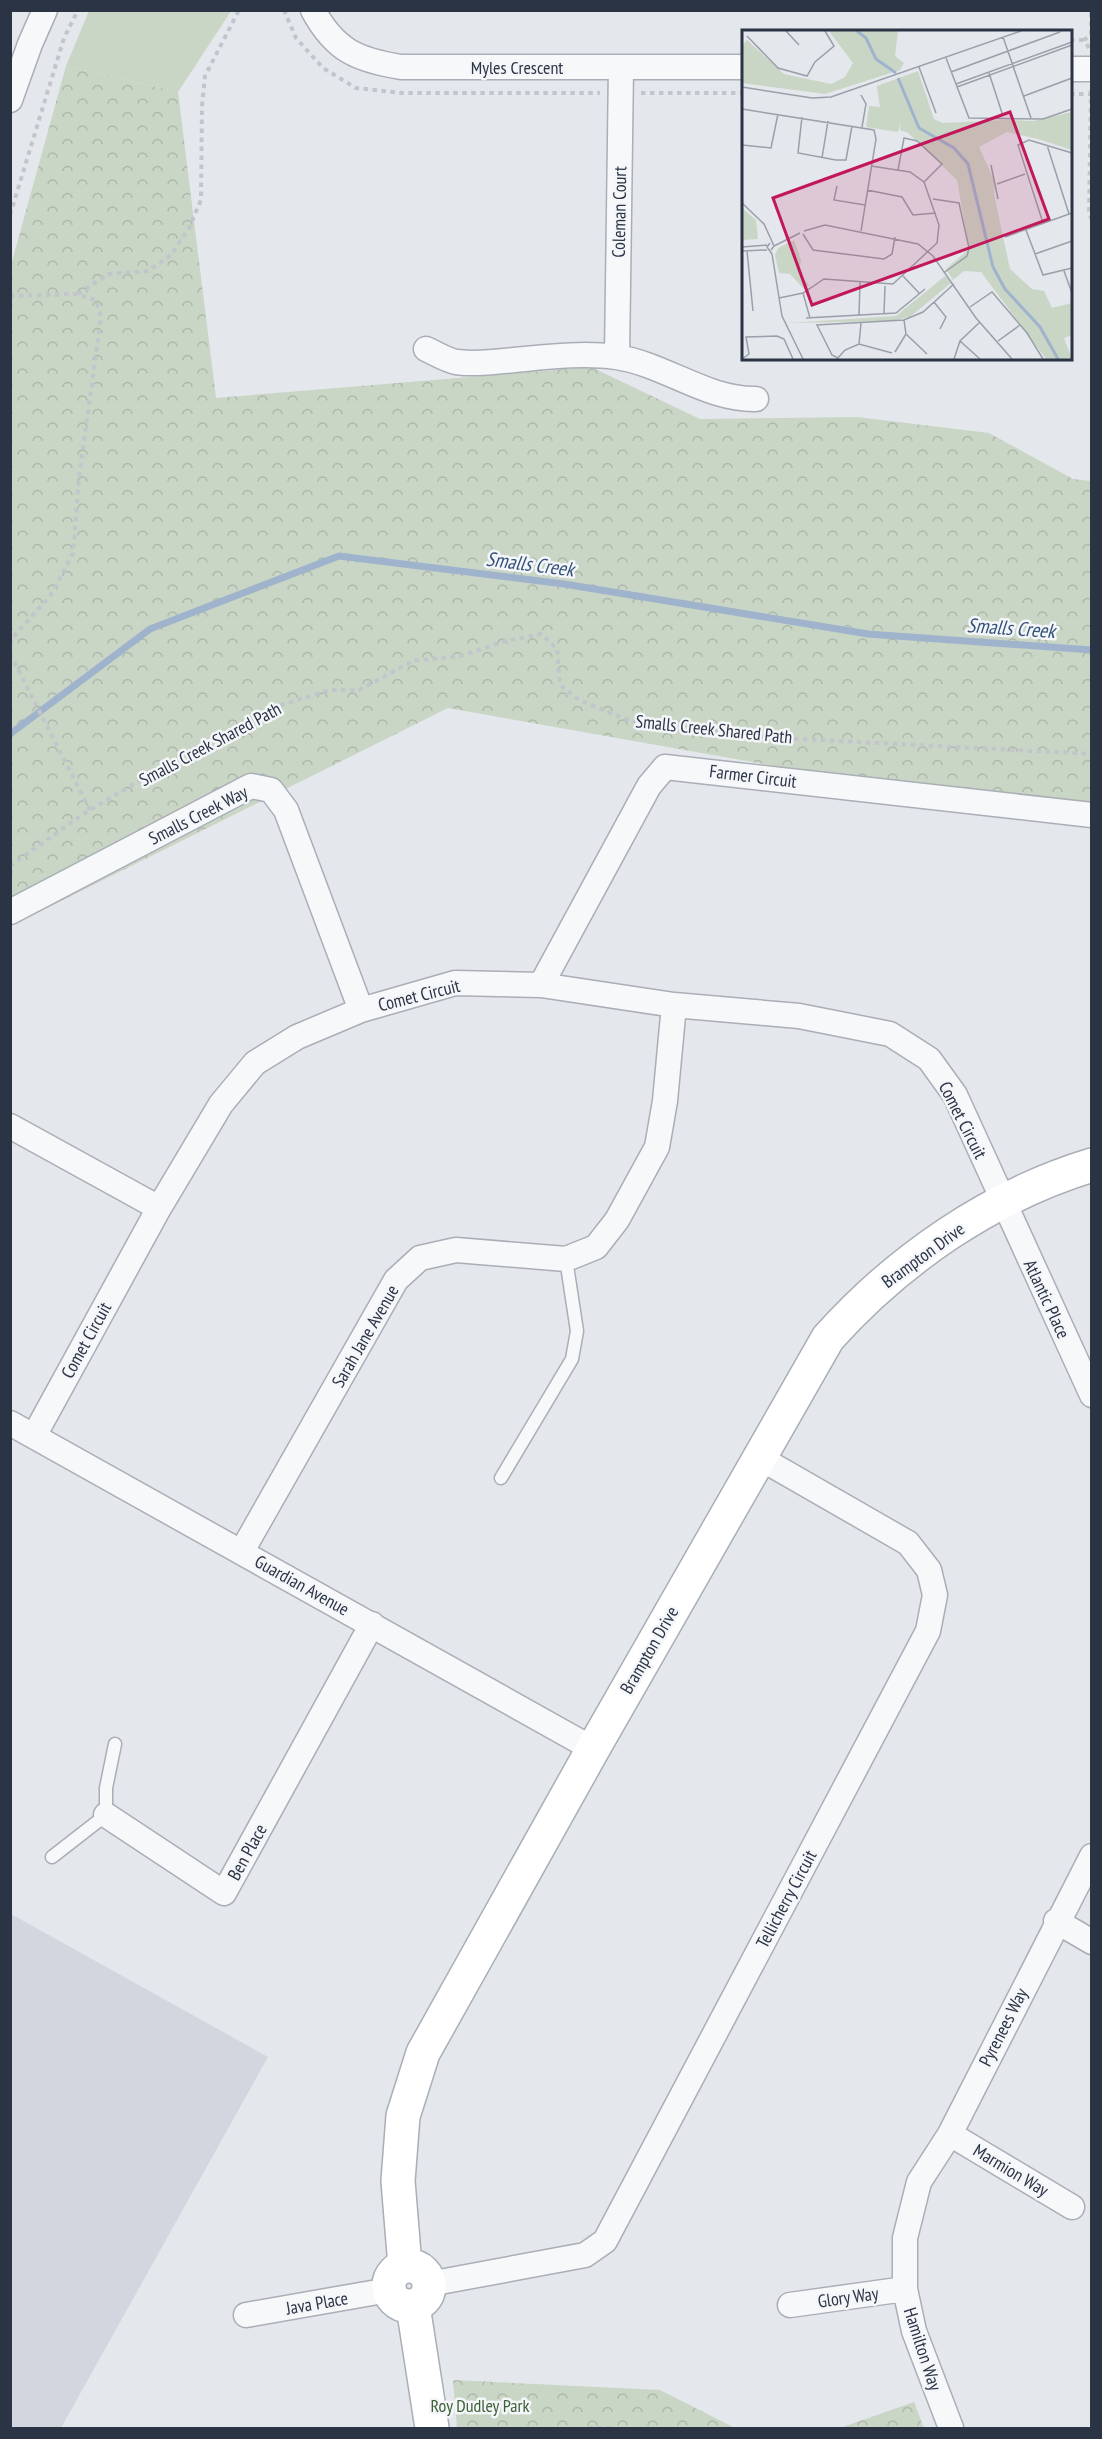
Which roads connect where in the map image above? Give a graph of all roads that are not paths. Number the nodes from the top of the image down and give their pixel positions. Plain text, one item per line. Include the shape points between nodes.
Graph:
1 (45, 10) edge
2 (314, 10) edge
3 (621, 67) junction
4 (742, 67) edge
5 (1072, 69) edge
6 (1092, 69) edge
7 (14, 75) edge
8 (10, 100) edge
9 (426, 349) dead end
10 (616, 357) junction
11 (756, 399) dead end
12 (1092, 815) edge
13 (10, 912) edge
14 (541, 985) junction
15 (674, 1005) junction
16 (361, 1010) junction
17 (10, 1126) edge
18 (1092, 1165) edge
19 (1002, 1202) junction
20 (159, 1208) junction
21 (566, 1259) junction
22 (1092, 1395) edge
23 (10, 1423) edge
24 (34, 1436) junction
25 (760, 1458) junction
26 (501, 1478) dead end
27 (242, 1551) junction
28 (372, 1624) junction
29 (115, 1744) dead end
30 (593, 1749) junction
31 (106, 1815) junction
32 (1092, 1856) edge
33 (52, 1857) dead end
34 (1056, 1922) junction
35 (1092, 1942) edge
36 (950, 2134) junction
37 (1072, 2207) dead end
38 (409, 2287) junction
39 (905, 2289) junction
40 (790, 2305) dead end
41 (246, 2315) dead end
42 (432, 2428) edge
43 (951, 2428) edge

1 - 7 street
2 - 3 street, Myles Crescent via 332,39 360,58 378,63 401,67
3 - 4 street, Myles Crescent
3 - 10 street, Coleman Court
5 - 6 street
7 - 8 street
9 - 10 street via 454,362 551,356
10 - 11 street via 717,394
12 - 14 street, Farmer Circuit via 665,767 650,786
13 - 16 street, Smalls Creek Way via 251,786 271,790 286,810
14 - 15 street, Comet Circuit
14 - 16 street, Comet Circuit via 455,983
15 - 19 street, Comet Circuit via 799,1016 890,1034 928,1059 955,1095
15 - 21 street, Sarah Jane Avenue via 657,1147 617,1220 596,1247
16 - 20 street, Comet Circuit via 297,1037 255,1063 221,1104
17 - 20 street
18 - 19 street, Brampton Drive
19 - 22 street, Atlantic Place
19 - 25 street, Brampton Drive via 953,1231 858,1304 828,1338
20 - 24 street, Comet Circuit
21 - 26 lane via 577,1331 572,1359
21 - 27 street, Sarah Jane Avenue via 456,1250 420,1258 396,1280
23 - 24 street, Guardian Avenue
24 - 27 street, Guardian Avenue
25 - 30 street, Brampton Drive
25 - 38 street, Tellicherry Circuit via 908,1542 929,1570 935,1595 928,1631 604,2241 585,2255
27 - 28 street, Guardian Avenue
28 - 30 street, Guardian Avenue
28 - 31 street, Ben Place via 224,1893
29 - 31 lane via 106,1788
30 - 38 street, Brampton Drive via 423,2054 403,2116 399,2159
31 - 33 lane
32 - 34 street
34 - 35 street
34 - 36 street, Pyrenees Way
36 - 37 street, Marmion Way
36 - 39 street, Hamilton Way via 919,2182 905,2238
38 - 41 street, Java Place
38 - 42 street, Brampton Drive
39 - 40 street, Glory Way
39 - 43 street, Hamilton Way via 914,2331

